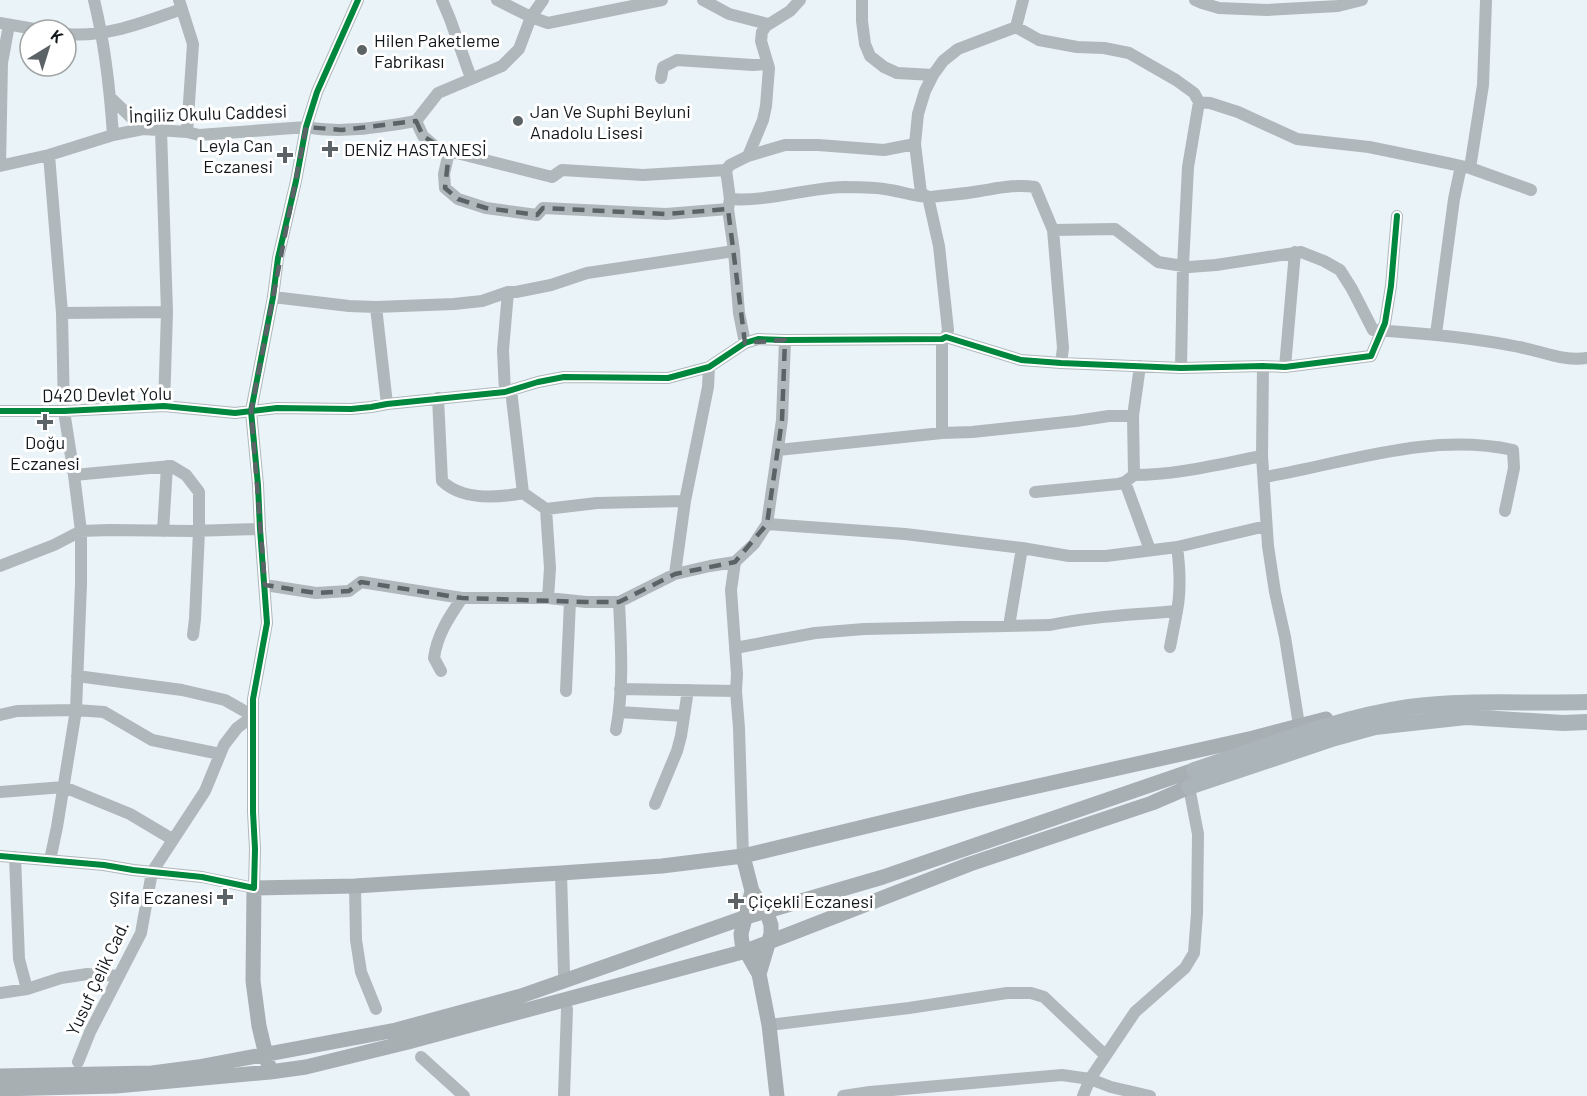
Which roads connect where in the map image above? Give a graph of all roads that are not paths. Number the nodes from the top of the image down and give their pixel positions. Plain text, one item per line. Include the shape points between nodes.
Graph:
1 (94, 0) edge
2 (358, 0) edge
3 (442, 0) edge
4 (497, 0) edge
5 (543, 0) edge
6 (662, 0) edge
7 (703, 0) edge
8 (800, 0) edge
9 (862, 0) edge
10 (1023, 0) edge
11 (1196, 0) edge
12 (1362, 0) edge
13 (1486, 2) dead end
14 (180, 5) edge
15 (531, 17) junction
16 (5, 24) edge
17 (768, 24) junction
18 (1016, 27) junction
19 (102, 33) junction
20 (78, 35) edge
21 (1, 64) edge
22 (768, 64) junction
23 (933, 75) junction
24 (471, 78) junction
25 (661, 78) dead end
26 (111, 98) junction
27 (1199, 102) junction
28 (416, 121) junction
29 (306, 127) junction
30 (143, 129) junction
31 (161, 130) junction
32 (187, 132) junction
33 (113, 135) junction
34 (915, 144) junction
35 (449, 152) junction
36 (49, 155) junction
37 (748, 156) junction
38 (0, 166) edge
39 (1465, 167) junction
40 (726, 170) junction
41 (1531, 190) dead end
42 (928, 197) junction
43 (729, 204) junction
44 (1397, 216) dead end
45 (1053, 230) junction
46 (734, 251) junction
47 (1295, 252) junction
48 (1183, 266) junction
49 (508, 292) junction
50 (273, 297) junction
51 (376, 307) junction
52 (167, 312) junction
53 (62, 314) junction
54 (1382, 331) junction
55 (1436, 334) junction
56 (944, 338) junction
57 (785, 340) junction
58 (745, 343) junction
59 (1587, 358) edge
60 (1061, 363) junction
61 (709, 366) junction
62 (1140, 366) junction
63 (1263, 366) junction
64 (1285, 367) junction
65 (1181, 368) junction
66 (508, 391) junction
67 (438, 399) junction
68 (387, 404) junction
69 (164, 406) junction
70 (0, 411) edge
71 (64, 411) junction
72 (251, 411) junction
73 (1133, 416) junction
74 (942, 433) junction
75 (778, 450) junction
76 (1262, 456) junction
77 (166, 466) junction
78 (74, 475) junction
79 (1264, 477) junction
80 (1130, 478) junction
81 (1035, 492) dead end
82 (523, 493) junction
83 (685, 501) junction
84 (546, 509) junction
85 (1505, 511) dead end
86 (767, 524) junction
87 (1266, 526) junction
88 (260, 529) junction
89 (81, 531) junction
90 (164, 531) junction
91 (199, 531) junction
92 (1178, 547) junction
93 (1022, 548) junction
94 (1150, 550) junction
95 (735, 562) junction
96 (0, 566) edge
97 (675, 574) junction
98 (265, 585) junction
99 (462, 598) junction
100 (548, 598) junction
101 (570, 601) junction
102 (618, 602) junction
103 (1177, 611) junction
104 (1009, 626) junction
105 (193, 635) dead end
106 (1170, 647) dead end
107 (735, 648) junction
108 (441, 671) dead end
109 (77, 676) junction
110 (620, 689) junction
111 (688, 690) junction
112 (566, 691) dead end
113 (736, 691) junction
114 (1587, 702) edge
115 (1451, 704) junction
116 (76, 710) junction
117 (619, 712) junction
118 (0, 715) edge
119 (684, 716) junction
120 (253, 717) junction
121 (1587, 722) edge
122 (1299, 725) junction
123 (616, 729) dead end
124 (220, 754) junction
125 (1194, 770) joint
126 (64, 787) junction
127 (1189, 788) junction
128 (0, 792) edge
129 (655, 804) dead end
130 (172, 839) junction
131 (0, 856) edge
132 (743, 856) junction
133 (15, 857) junction
134 (50, 860) junction
135 (152, 872) junction
136 (561, 873) junction
137 (355, 886) junction
138 (254, 888) junction
139 (752, 891) junction
140 (765, 912) junction
141 (746, 917) junction
142 (768, 943) junction
143 (746, 951) junction
144 (564, 972) dead end
145 (759, 974) junction
146 (118, 976) junction
147 (27, 989) junction
148 (0, 993) edge
149 (376, 1009) dead end
150 (567, 1009) dead end
151 (769, 1024) junction
152 (265, 1054) junction
153 (1105, 1055) junction
154 (421, 1057) dead end
155 (78, 1062) dead end
156 (270, 1072) junction
157 (0, 1076) edge
158 (1090, 1079) junction
159 (0, 1089) edge
160 (68, 1092) edge
161 (464, 1096) edge
162 (564, 1096) edge
163 (777, 1096) edge
164 (843, 1096) edge
165 (1083, 1096) edge
166 (1150, 1096) edge

1 - 19 street
2 - 29 street via 317,92
3 - 24 street
4 - 15 street
5 - 15 street
6 - 15 street via 548,22
7 - 17 street via 729,14
8 - 17 street
9 - 23 street via 865,44 870,56 897,74
10 - 18 street
11 - 12 street via 1219,8 1267,10 1338,6
13 - 39 street via 1483,85
14 - 19 street via 141,23
14 - 32 street via 193,44
15 - 24 street via 519,49 502,66
16 - 21 street
17 - 22 street via 761,41
18 - 23 street via 958,49
18 - 27 street via 1039,40 1129,53 1176,80 1194,93
19 - 20 street
19 - 26 street
21 - 38 street
22 - 25 street via 677,60 663,67
22 - 37 street via 763,120
23 - 34 street via 918,114
24 - 28 street via 438,93
26 - 30 street
26 - 33 street
27 - 39 street via 1238,112 1297,139 1369,147
27 - 48 street via 1188,167
28 - 29 street, İngiliz Okulu Caddesi via 348,130
28 - 35 street via 423,136
29 - 32 street, İngiliz Okulu Caddesi via 199,135
29 - 50 street
30 - 31 street, İngiliz Okulu Caddesi
30 - 33 street, İngiliz Okulu Caddesi
31 - 32 street, İngiliz Okulu Caddesi
31 - 52 street
33 - 36 street, İngiliz Okulu Caddesi
34 - 37 street via 884,150 785,145
34 - 42 street via 921,194
35 - 40 street via 552,177 562,170 643,174
35 - 43 street via 445,188 458,199 486,208 537,215 543,208 666,214
36 - 38 street, İngiliz Okulu Caddesi
36 - 53 street
37 - 40 street
39 - 41 street
39 - 55 street via 1454,199
40 - 43 street
42 - 43 street via 853,187
42 - 45 street via 1010,186 1035,187
42 - 56 street via 939,246 948,330
43 - 46 street
44 - 54 street via 1391,286
45 - 48 street via 1115,229 1158,262
45 - 60 street
46 - 49 street via 587,273 543,287
46 - 58 street
47 - 48 street via 1216,265
47 - 54 street via 1340,270 1373,330
47 - 64 street
48 - 65 street
49 - 51 street via 482,301
49 - 66 street via 503,350
50 - 51 street
50 - 72 street
51 - 68 street
52 - 53 street
52 - 69 street
53 - 71 street
54 - 55 street
54 - 64 street via 1371,356
55 - 59 street via 1563,358
56 - 57 street
56 - 60 street via 1021,360
56 - 74 street
57 - 58 street via 758,339
57 - 75 street
58 - 61 street, D420 Devlet Yolu
60 - 62 street
61 - 66 street, D420 Devlet Yolu via 668,378 564,377
61 - 83 street
62 - 65 street
62 - 73 street
63 - 64 street
63 - 65 street
63 - 76 street
66 - 67 street, D420 Devlet Yolu
66 - 82 street
67 - 68 street, D420 Devlet Yolu
67 - 82 street via 442,481 471,495 502,497
68 - 72 street, D420 Devlet Yolu
69 - 71 street, D420 Devlet Yolu
69 - 72 street, D420 Devlet Yolu
70 - 71 street, D420 Devlet Yolu
71 - 78 street
72 - 88 street
73 - 74 street
73 - 80 street
74 - 75 street
75 - 86 street
76 - 79 street
76 - 80 street
77 - 78 street
77 - 90 street
77 - 91 street via 186,475 199,492
78 - 89 street
79 - 85 street via 1395,451 1446,444 1480,445 1513,450 1514,468
79 - 87 street
80 - 81 street
80 - 94 street
82 - 84 street
83 - 84 street via 597,503
83 - 97 street
84 - 100 street
86 - 93 street
86 - 95 street
87 - 92 street
87 - 122 street
88 - 91 street
88 - 98 street
89 - 90 street
89 - 96 street
89 - 109 street
90 - 91 street
91 - 105 street
92 - 94 street
92 - 103 street
93 - 94 street via 1069,556
93 - 104 street
95 - 97 street
95 - 107 street via 731,590
97 - 102 street
98 - 99 street via 316,593 349,591 361,582
98 - 120 street via 267,623
99 - 100 street
99 - 108 street via 438,637 434,658
100 - 101 street
101 - 102 street
101 - 112 street
102 - 110 street
103 - 104 street via 1074,620 1050,626
103 - 106 street
104 - 107 street via 864,629 815,633
107 - 113 street
109 - 116 street
109 - 120 street via 225,700
110 - 111 street
110 - 117 street
111 - 113 street
111 - 119 street
113 - 132 street
114 - 115 highway
115 - 122 main road via 1432,699 1407,701
115 - 125 highway via 1401,709 1346,721
116 - 118 street
116 - 124 street via 104,712 152,740
116 - 126 street
117 - 119 street
117 - 123 street
119 - 129 street via 677,750
120 - 124 street via 237,728
120 - 138 street
121 - 127 highway via 1466,717 1375,727
122 - 132 main road
124 - 130 street via 205,791
125 - 140 main road via 894,873
126 - 128 street
126 - 130 street via 130,814
126 - 134 street
127 - 142 main road via 970,864
127 - 153 street via 1198,834 1194,952 1185,968 1135,1012
130 - 135 street
131 - 133 street
132 - 136 main road
132 - 139 main road
133 - 134 street
133 - 147 street via 19,959
134 - 135 street
135 - 138 street
135 - 146 street, Yusuf Çelik Cad. via 141,933
136 - 137 main road
136 - 144 street
137 - 138 main road
137 - 149 street via 361,972
138 - 152 main road via 253,981
139 - 140 main road
139 - 141 main road
140 - 141 main road
140 - 142 main road via 771,929
141 - 143 main road via 741,934
141 - 152 main road via 521,996 396,1030
142 - 143 main road
142 - 145 main road
143 - 145 main road
143 - 156 main road via 408,1042
145 - 151 main road
146 - 147 street via 87,974
146 - 155 street, Yusuf Çelik Cad.
147 - 148 street
150 - 162 street
151 - 153 street via 1031,993 1044,996
151 - 163 main road
152 - 156 main road
152 - 157 main road via 152,1073
153 - 158 street
154 - 161 street
156 - 160 main road
158 - 164 street via 1062,1075
158 - 165 street
158 - 166 street
159 - 160 main road

